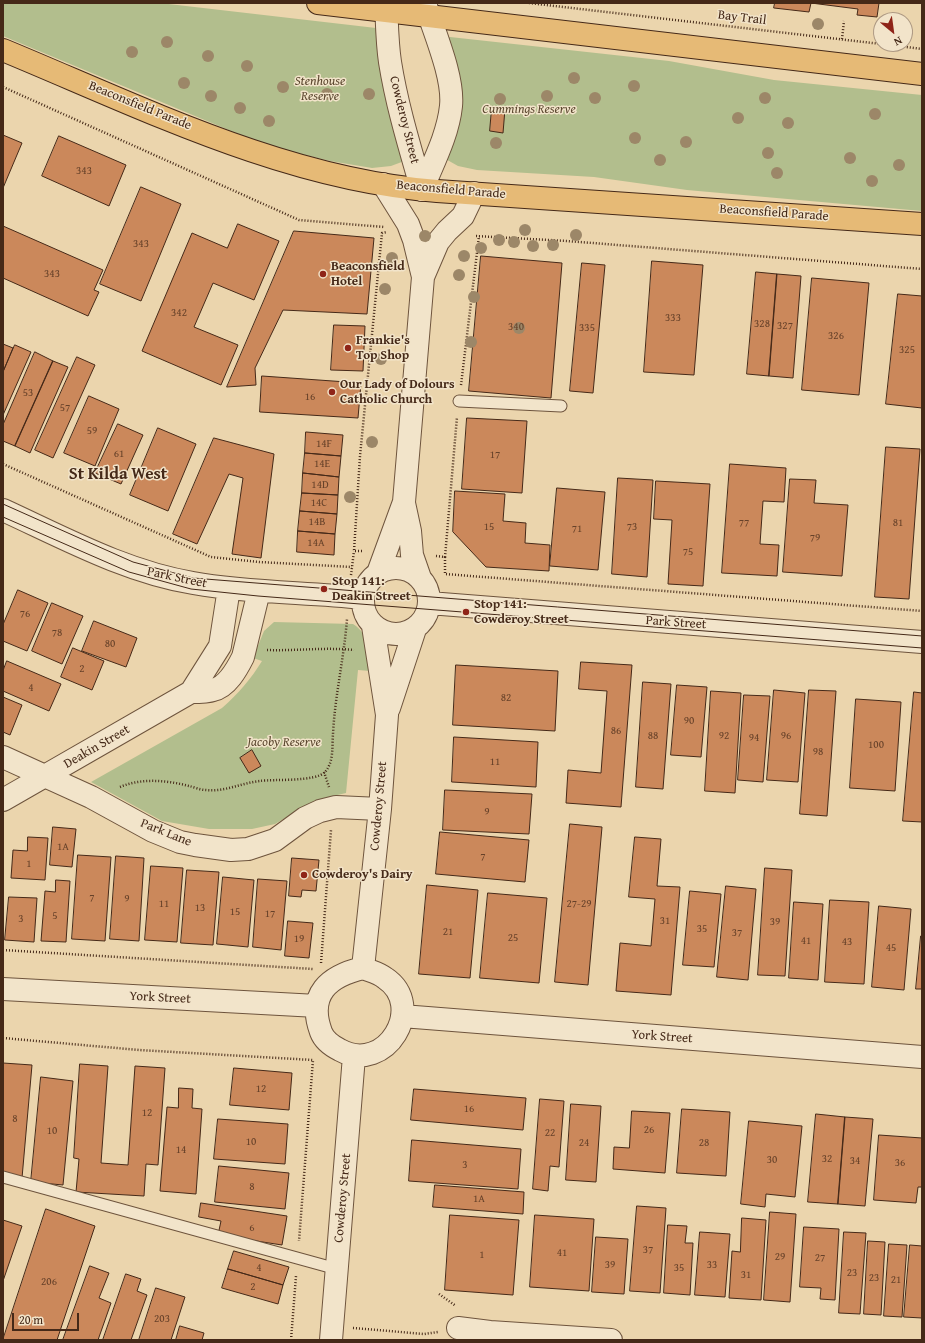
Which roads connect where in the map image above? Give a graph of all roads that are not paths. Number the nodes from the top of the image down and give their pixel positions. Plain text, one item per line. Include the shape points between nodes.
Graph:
1 (318, 3) edge
2 (386, 7) edge
3 (427, 10) edge
4 (3, 50) edge
5 (922, 74) edge
6 (383, 184) junction
7 (422, 190) junction
8 (474, 193) junction
9 (922, 224) edge
10 (423, 277) junction
11 (459, 400) dead end
12 (561, 406) dead end
13 (404, 502) junction
14 (3, 510) edge
15 (378, 573) junction
16 (420, 578) junction
17 (229, 588) junction
18 (259, 591) junction
19 (362, 598) junction
20 (429, 603) junction
21 (373, 626) junction
22 (414, 629) junction
23 (922, 642) edge
24 (191, 692) junction
25 (386, 715) junction
26 (3, 757) edge
27 (46, 776) junction
28 (3, 800) edge
29 (380, 809) junction
30 (363, 968) junction
31 (3, 989) edge
32 (317, 1006) junction
33 (402, 1016) junction
34 (354, 1056) junction
35 (922, 1057) edge
36 (3, 1177) edge
37 (337, 1269) junction
38 (458, 1328) road end
39 (332, 1333) edge
40 (611, 1340) edge

1 - 2 main road
2 - 3 main road
2 - 7 street, Cowderoy Street via 390,60 398,103
3 - 5 main road
3 - 7 street, Cowderoy Street via 444,63 451,105 444,135
4 - 6 main road, Beaconsfield Parade via 258,153 302,167
6 - 7 main road, Beaconsfield Parade
6 - 10 street via 408,224
7 - 8 main road, Beaconsfield Parade
8 - 9 main road, Beaconsfield Parade
8 - 10 street via 463,216 438,242
10 - 13 street
11 - 12 lane
13 - 15 street
13 - 16 street via 412,555
14 - 17 street, Park Street via 131,567 192,583
15 - 16 street via 395,568 412,572
15 - 19 street via 366,585
16 - 20 street via 428,591
17 - 18 street, Park Street
17 - 24 street via 220,646
18 - 19 street, Park Street
18 - 24 street, Deakin Street via 246,647 238,666 215,690
19 - 21 street via 364,612
20 - 22 street via 425,617
20 - 23 street, Park Street
21 - 22 street via 380,631 398,635
21 - 25 street, Cowderoy Street
22 - 25 street, Cowderoy Street
24 - 27 street, Deakin Street
25 - 29 street, Cowderoy Street
26 - 27 street, Park Lane
27 - 28 street, Deakin Street
27 - 29 street, Park Lane via 153,831 180,842 231,850 266,844 320,811 336,807
29 - 30 street, Cowderoy Street
30 - 32 street via 344,972 331,980 321,992
30 - 33 street via 386,978 395,989 401,1002
31 - 32 street, York Street
32 - 34 street via 317,1021 322,1035 332,1046
33 - 34 street via 393,1039 384,1048
33 - 35 street, York Street
34 - 37 street, Cowderoy Street
36 - 37 lane
37 - 39 street, Cowderoy Street
38 - 40 street

